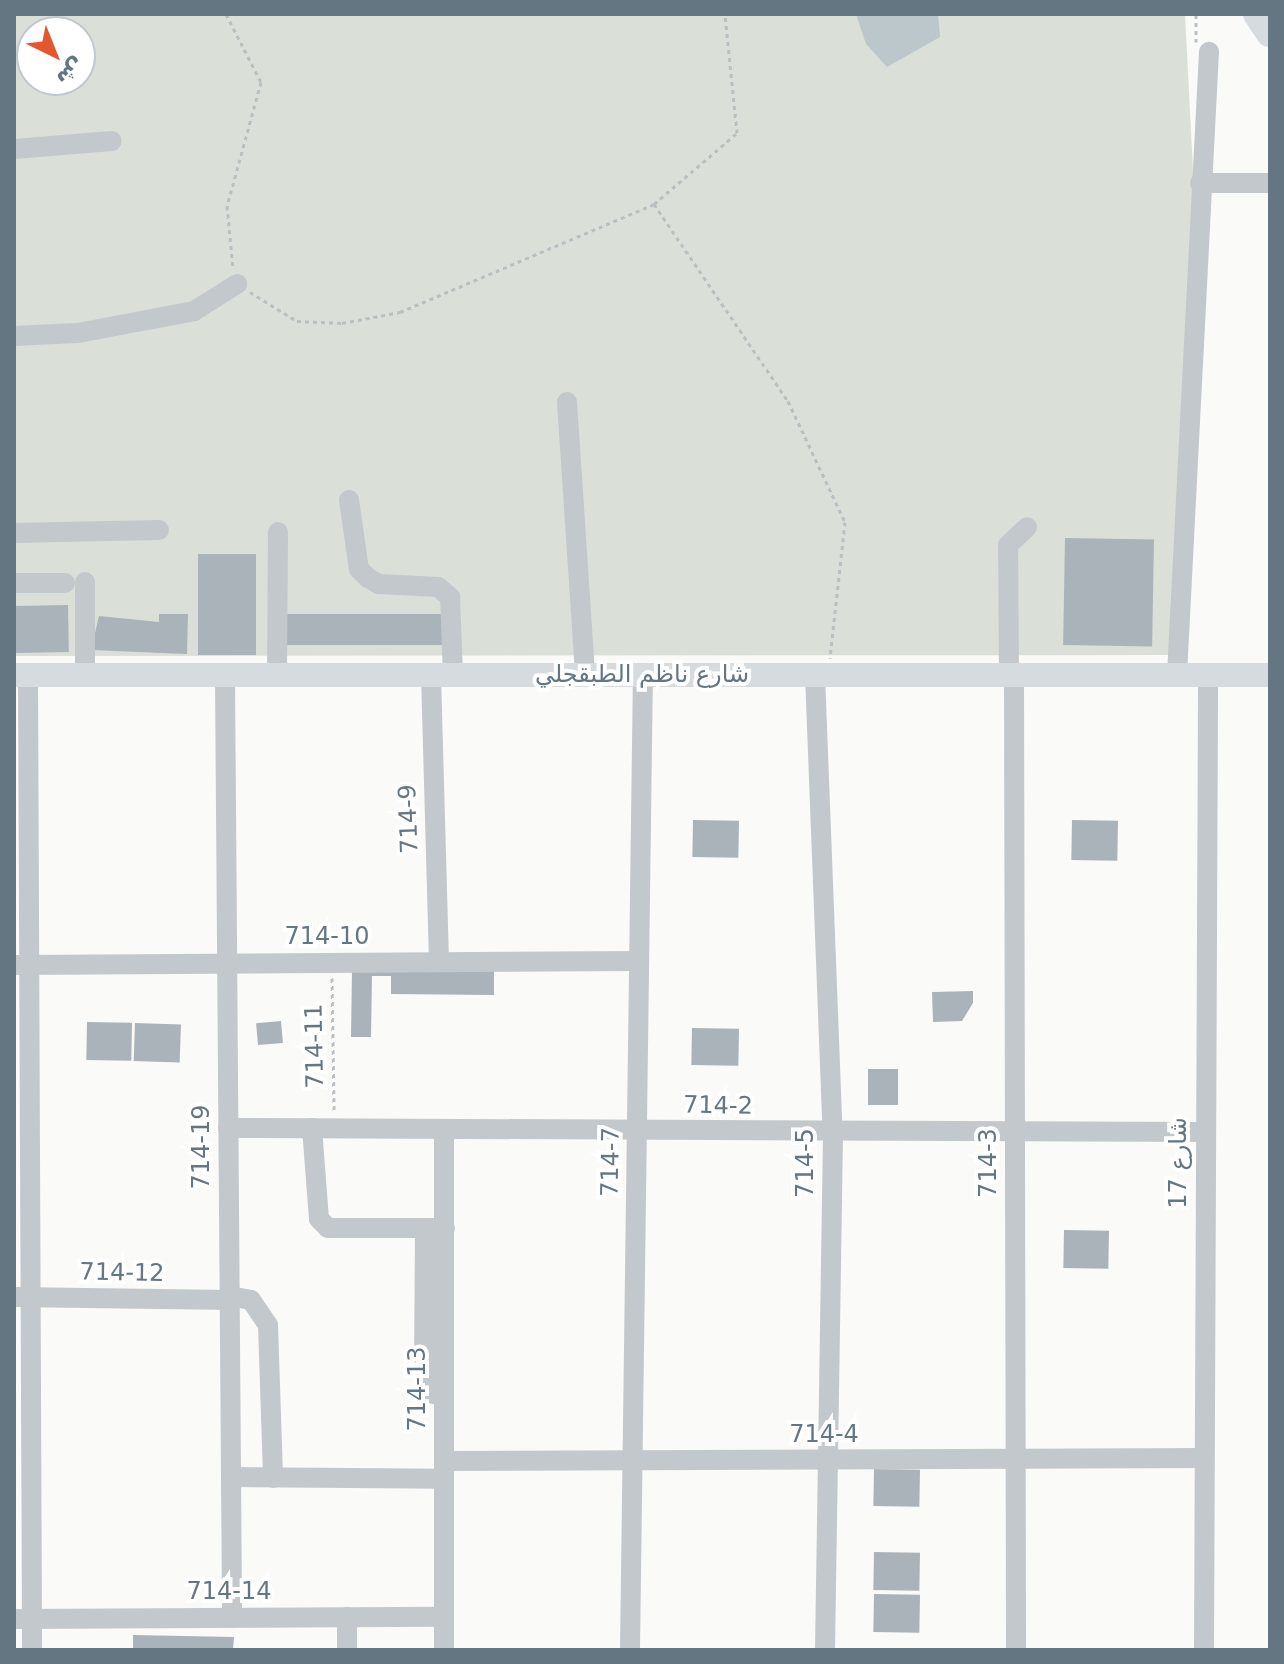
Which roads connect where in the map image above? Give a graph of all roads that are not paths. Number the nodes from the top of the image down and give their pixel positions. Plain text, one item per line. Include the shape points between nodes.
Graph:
1 (1257, 14) edge
2 (1270, 33) edge
3 (1209, 52) dead end
4 (112, 141) dead end
5 (14, 149) edge
6 (1200, 183) junction
7 (1270, 183) edge
8 (237, 284) road end
9 (14, 336) edge
10 (567, 402) dead end
11 (349, 500) dead end
12 (1027, 527) dead end
13 (159, 530) dead end
14 (278, 532) dead end
15 (14, 533) edge
16 (14, 583) edge
17 (21, 675) edge
18 (85, 675) junction
19 (225, 675) junction
20 (277, 675) junction
21 (442, 675) junction
22 (585, 675) junction
23 (643, 675) junction
24 (821, 675) junction
25 (1012, 675) junction
26 (1177, 675) junction
27 (1208, 675) junction
28 (1270, 675) edge
29 (639, 961) junction
30 (439, 962) junction
31 (227, 963) junction
32 (22, 965) edge
33 (228, 1128) junction
34 (312, 1128) junction
35 (444, 1129) junction
36 (637, 1130) junction
37 (1015, 1132) junction
38 (1205, 1132) junction
39 (833, 1135) junction
40 (435, 1228) junction
41 (22, 1297) edge
42 (230, 1298) junction
43 (1204, 1458) junction
44 (1016, 1459) junction
45 (633, 1460) junction
46 (831, 1461) junction
47 (444, 1470) junction
48 (231, 1477) junction
49 (273, 1478) junction
50 (347, 1617) junction
51 (444, 1617) junction
52 (232, 1618) junction
53 (23, 1619) edge
54 (32, 1650) edge
55 (347, 1650) edge
56 (444, 1650) edge
57 (630, 1650) edge
58 (825, 1650) edge
59 (1016, 1650) edge
60 (1204, 1650) edge

1 - 2 highway
3 - 6 street
4 - 5 street
6 - 7 street
6 - 26 street
8 - 9 street via 194,311 78,333
10 - 22 street
11 - 21 street, 714-9 via 359,569 368,578 379,584 438,587 450,597
12 - 25 street, 714-3 via 1008,545
13 - 15 street
14 - 20 street
16 - 18 street via 75,582
17 - 18 main road, شارع ناظم الطبقجلي
17 - 32 street
18 - 19 main road, شارع ناظم الطبقجلي
19 - 20 main road, شارع ناظم الطبقجلي
19 - 31 street, 714-19
20 - 21 main road, شارع ناظم الطبقجلي
21 - 22 main road, شارع ناظم الطبقجلي
21 - 30 street, 714-9
22 - 23 main road, شارع ناظم الطبقجلي
23 - 24 main road, شارع ناظم الطبقجلي
23 - 29 street, 714-7
24 - 25 main road, شارع ناظم الطبقجلي
24 - 39 street, 714-5
25 - 26 main road, شارع ناظم الطبقجلي
25 - 37 street, 714-3
26 - 27 main road, شارع ناظم الطبقجلي
27 - 28 main road, شارع ناظم الطبقجلي
27 - 38 street, شارع 17
29 - 30 street, 714-10
29 - 36 street, 714-7
30 - 31 street, 714-10
31 - 32 street, 714-10
31 - 33 street, 714-19
32 - 41 street
33 - 34 street, 714-2
33 - 42 street, 714-19
34 - 35 street, 714-2
34 - 40 street via 323,1224
35 - 36 street, 714-2
35 - 40 street, 714-13
36 - 39 street, 714-2
36 - 45 street, 714-7
37 - 38 street, 714-2
37 - 39 street, 714-2
37 - 44 street, 714-3
38 - 43 street, شارع 17
39 - 46 street, 714-5
40 - 47 street, 714-13
41 - 42 street, 714-12
41 - 53 street
42 - 48 street, 714-19
42 - 49 street via 251,1300 268,1325
43 - 44 street, 714-4
43 - 60 street, شارع 17
44 - 46 street, 714-4
44 - 59 street, 714-3
45 - 46 street, 714-4
45 - 47 street, 714-4
45 - 57 street, 714-7
46 - 58 street, 714-5
47 - 49 street, 714-4
47 - 51 street, 714-13
48 - 49 street, 714-4
48 - 52 street, 714-19
50 - 51 street, 714-14
50 - 52 street, 714-14
50 - 55 street
51 - 56 street, 714-13
52 - 53 street, 714-14
53 - 54 street

